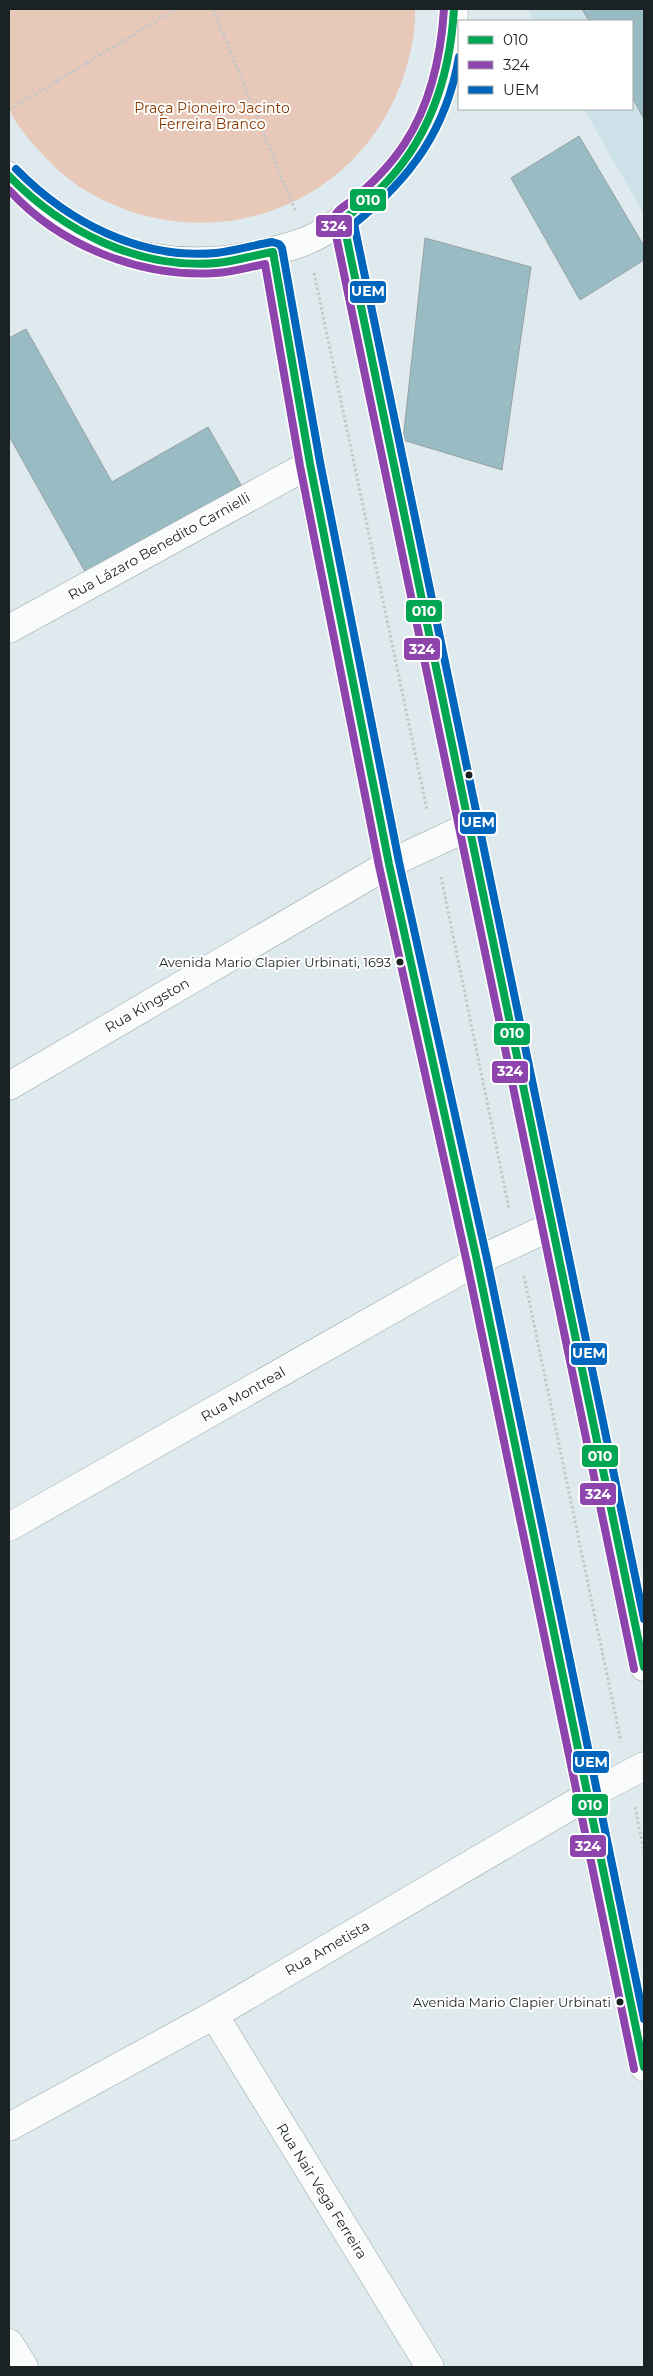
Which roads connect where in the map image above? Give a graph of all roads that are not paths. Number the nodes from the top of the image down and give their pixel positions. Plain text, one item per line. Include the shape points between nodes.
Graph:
1 (454, 9) edge
2 (9, 176) edge
3 (343, 220) junction
4 (272, 252) junction
5 (310, 464) junction
6 (9, 629) edge
7 (468, 827) junction
8 (389, 864) junction
9 (9, 1086) edge
10 (552, 1226) junction
11 (477, 1262) junction
12 (9, 1527) edge
13 (644, 1667) edge
14 (636, 1770) edge
15 (589, 1795) junction
16 (214, 2015) junction
17 (644, 2066) edge
18 (9, 2127) edge
19 (9, 2342) edge
20 (24, 2367) edge
21 (430, 2367) edge

1 - 3 main road via 454,38 442,92 418,141 385,185
2 - 4 main road via 33,200 69,227 110,246 162,260 216,263
3 - 4 main road via 307,240
3 - 7 main road
4 - 5 main road
5 - 6 main road, Rua Lázaro Benedito Carnielli
5 - 8 main road
7 - 8 main road, Rua Kingston
7 - 10 main road
8 - 9 main road, Rua Kingston
8 - 11 main road
10 - 11 main road, Rua Montreal
10 - 13 main road
11 - 12 main road, Rua Montreal
11 - 15 main road
14 - 15 main road, Rua Ametista
15 - 16 main road, Rua Ametista
15 - 17 main road
16 - 18 main road, Rua Ametista
16 - 21 main road, Rua Nair Vega Ferreira
19 - 20 main road

